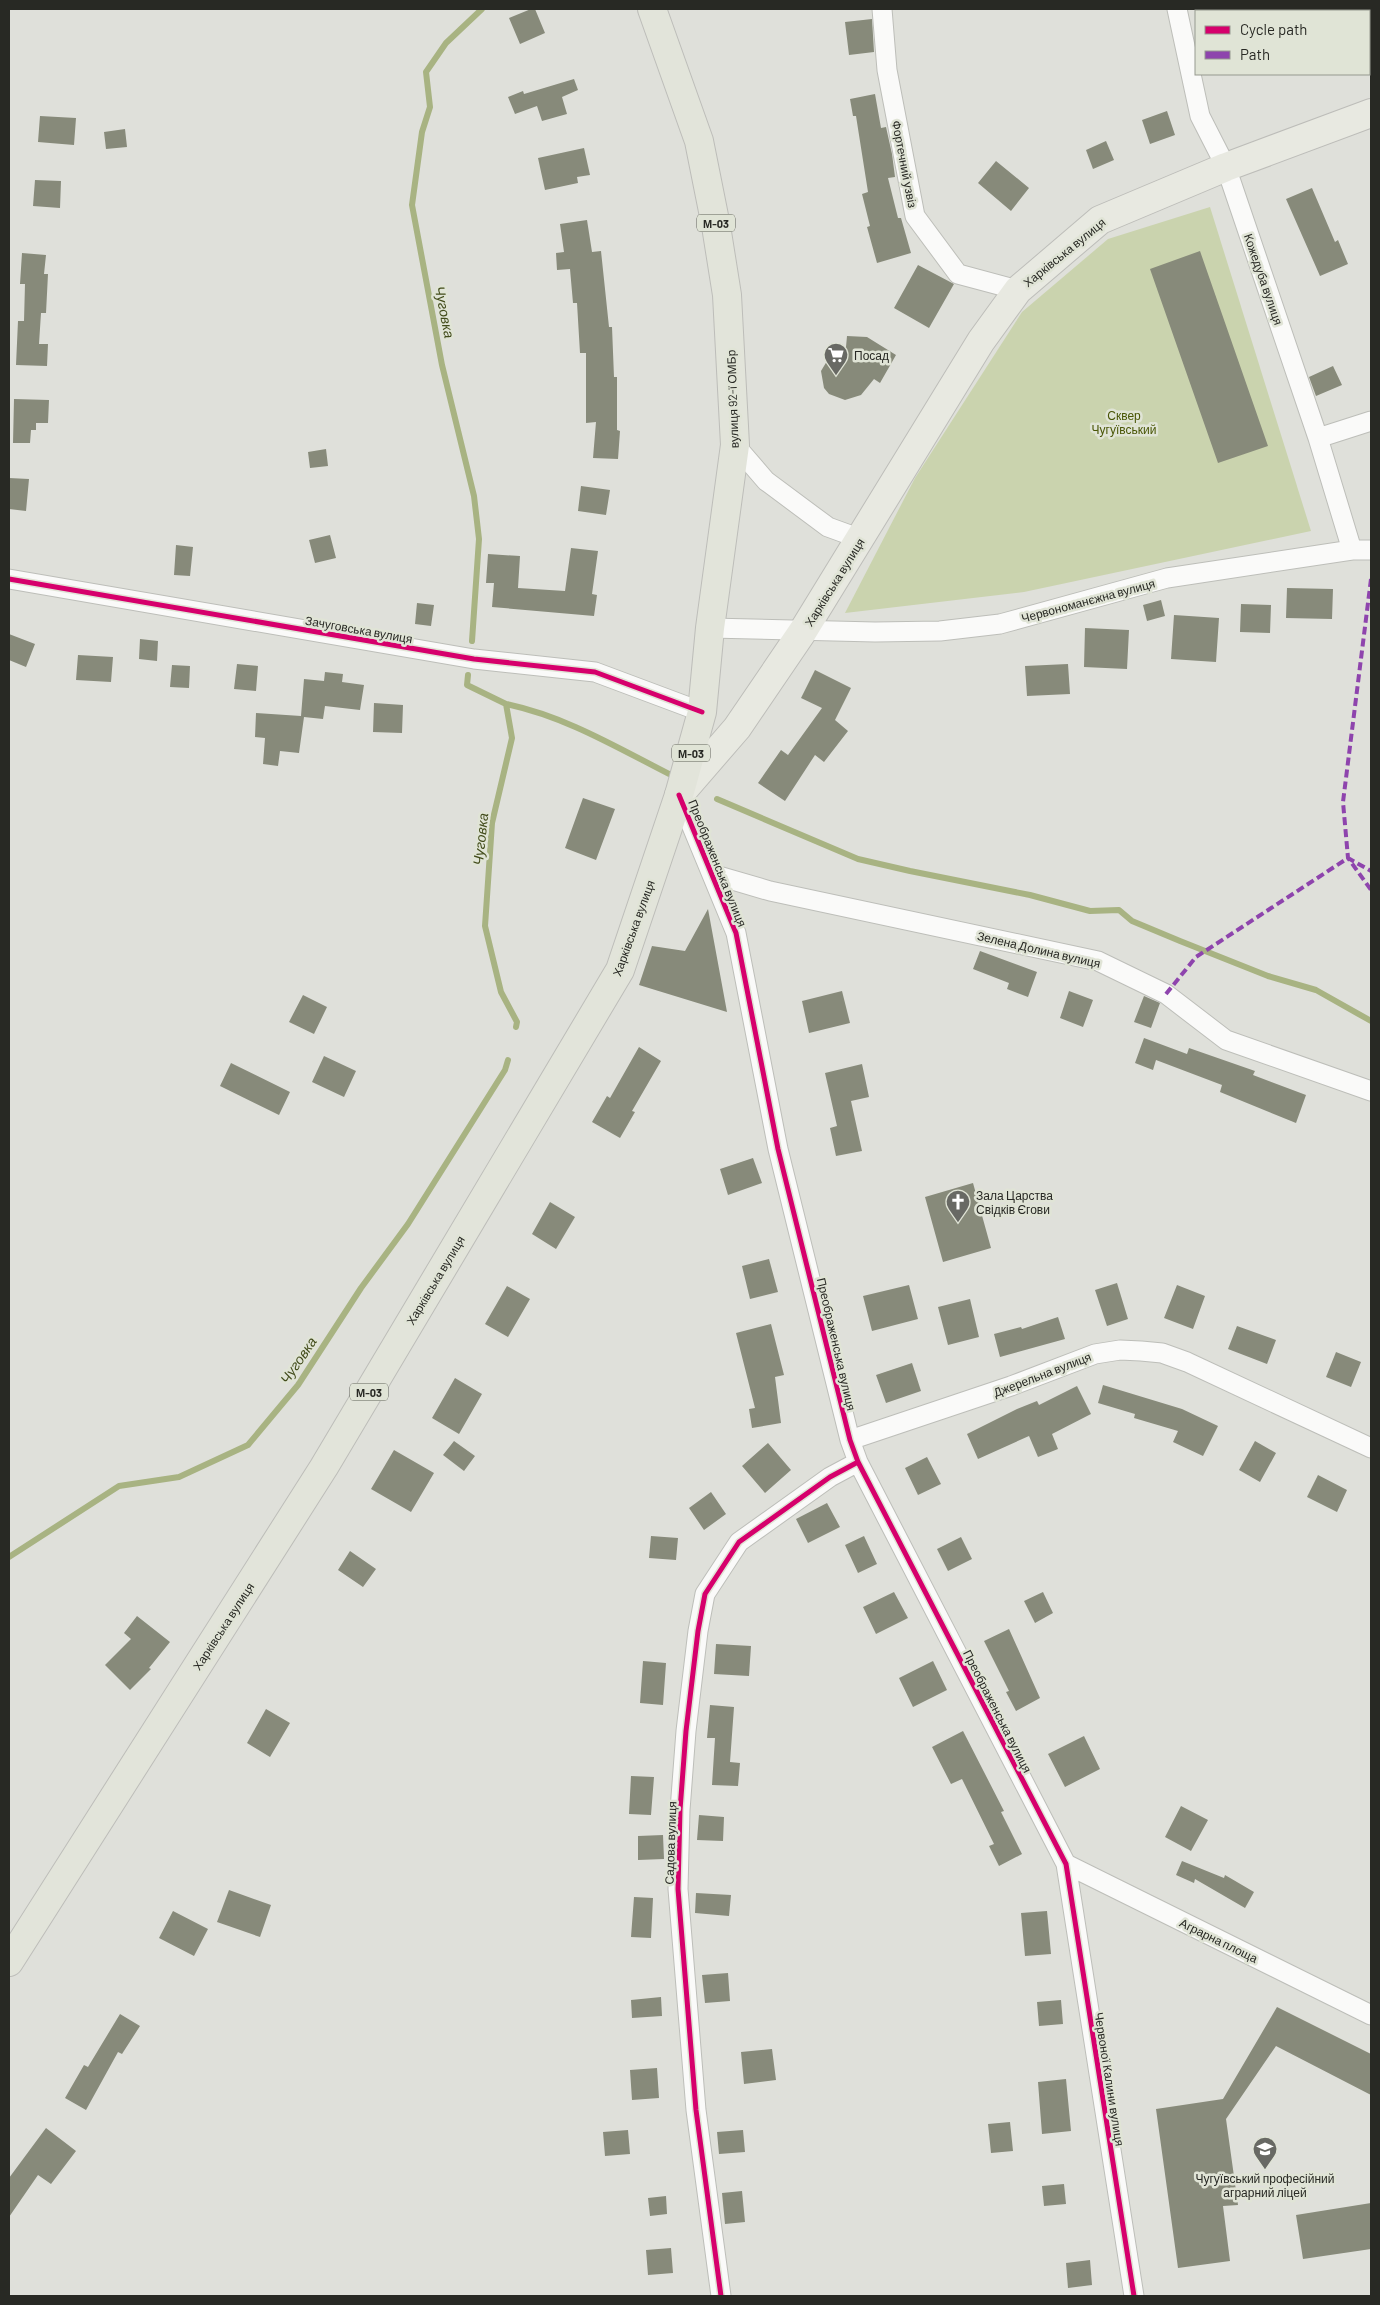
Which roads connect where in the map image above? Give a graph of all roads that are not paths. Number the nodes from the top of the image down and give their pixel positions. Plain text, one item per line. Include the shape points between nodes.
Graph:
1 (652, 9) edge
2 (882, 9) edge
3 (1178, 9) edge
4 (1371, 113) edge
5 (1226, 167) junction
6 (1018, 290) junction
7 (1371, 421) edge
8 (1318, 438) junction
9 (735, 445) junction
10 (861, 539) junction
11 (1352, 550) junction
12 (1371, 550) edge
13 (9, 579) edge
14 (710, 628) junction
15 (803, 631) junction
16 (702, 712) junction
17 (679, 795) junction
18 (712, 874) junction
19 (1371, 1091) edge
20 (850, 1440) junction
21 (1371, 1448) edge
22 (858, 1462) junction
23 (1066, 1864) junction
24 (9, 1962) edge
25 (1371, 2015) edge
26 (721, 2296) edge
27 (1134, 2296) edge

1 - 9 highway, вулиця 92-ї ОМБр / М-03 via 699,141 716,226 727,295
2 - 6 street, Фортечний узвіз via 887,70 914,216 958,274
3 - 5 street, Кожедуба вулиця via 1200,116
4 - 5 main road, Харківська вулиця
5 - 6 main road, Харківська вулиця via 1100,220
5 - 8 street, Кожедуба вулиця
6 - 10 main road, Харківська вулиця via 982,341
7 - 8 street
8 - 11 street, Кожедуба вулиця
9 - 10 street via 766,481 828,527
9 - 14 highway, вулиця 92-ї ОМБр / М-03
10 - 15 main road, Харківська вулиця
11 - 12 street, Червономанєжна вулиця
11 - 15 street, Червономанєжна вулиця via 1167,578 1000,624 940,631
13 - 16 street, Зачуговська вулиця via 474,659 595,672
14 - 15 street, Червономанєжна вулиця
14 - 16 highway, вулиця 92-ї ОМБр / М-03
15 - 17 main road, Харківська вулиця via 737,728
16 - 17 highway, вулиця 92-ї ОМБр / М-03
17 - 18 street, Преображенська вулиця
17 - 24 highway, Харківська вулиця / М-03 via 620,970 324,1467
18 - 19 street, Зелена Долина вулиця via 770,892 1098,961 1166,994 1226,1040
18 - 20 street, Преображенська вулиця via 736,933 778,1149
20 - 21 street, Джерельна вулиця via 1095,1354 1120,1350 1162,1353 1187,1362
20 - 22 street, Преображенська вулиця
22 - 23 street, Преображенська вулиця
22 - 26 street, Садова вулиця via 830,1477 739,1542 706,1594 698,1631 686,1731 678,1889 696,2110
23 - 25 street, Аграрна площа
23 - 27 street, Червоної Калини вулиця

